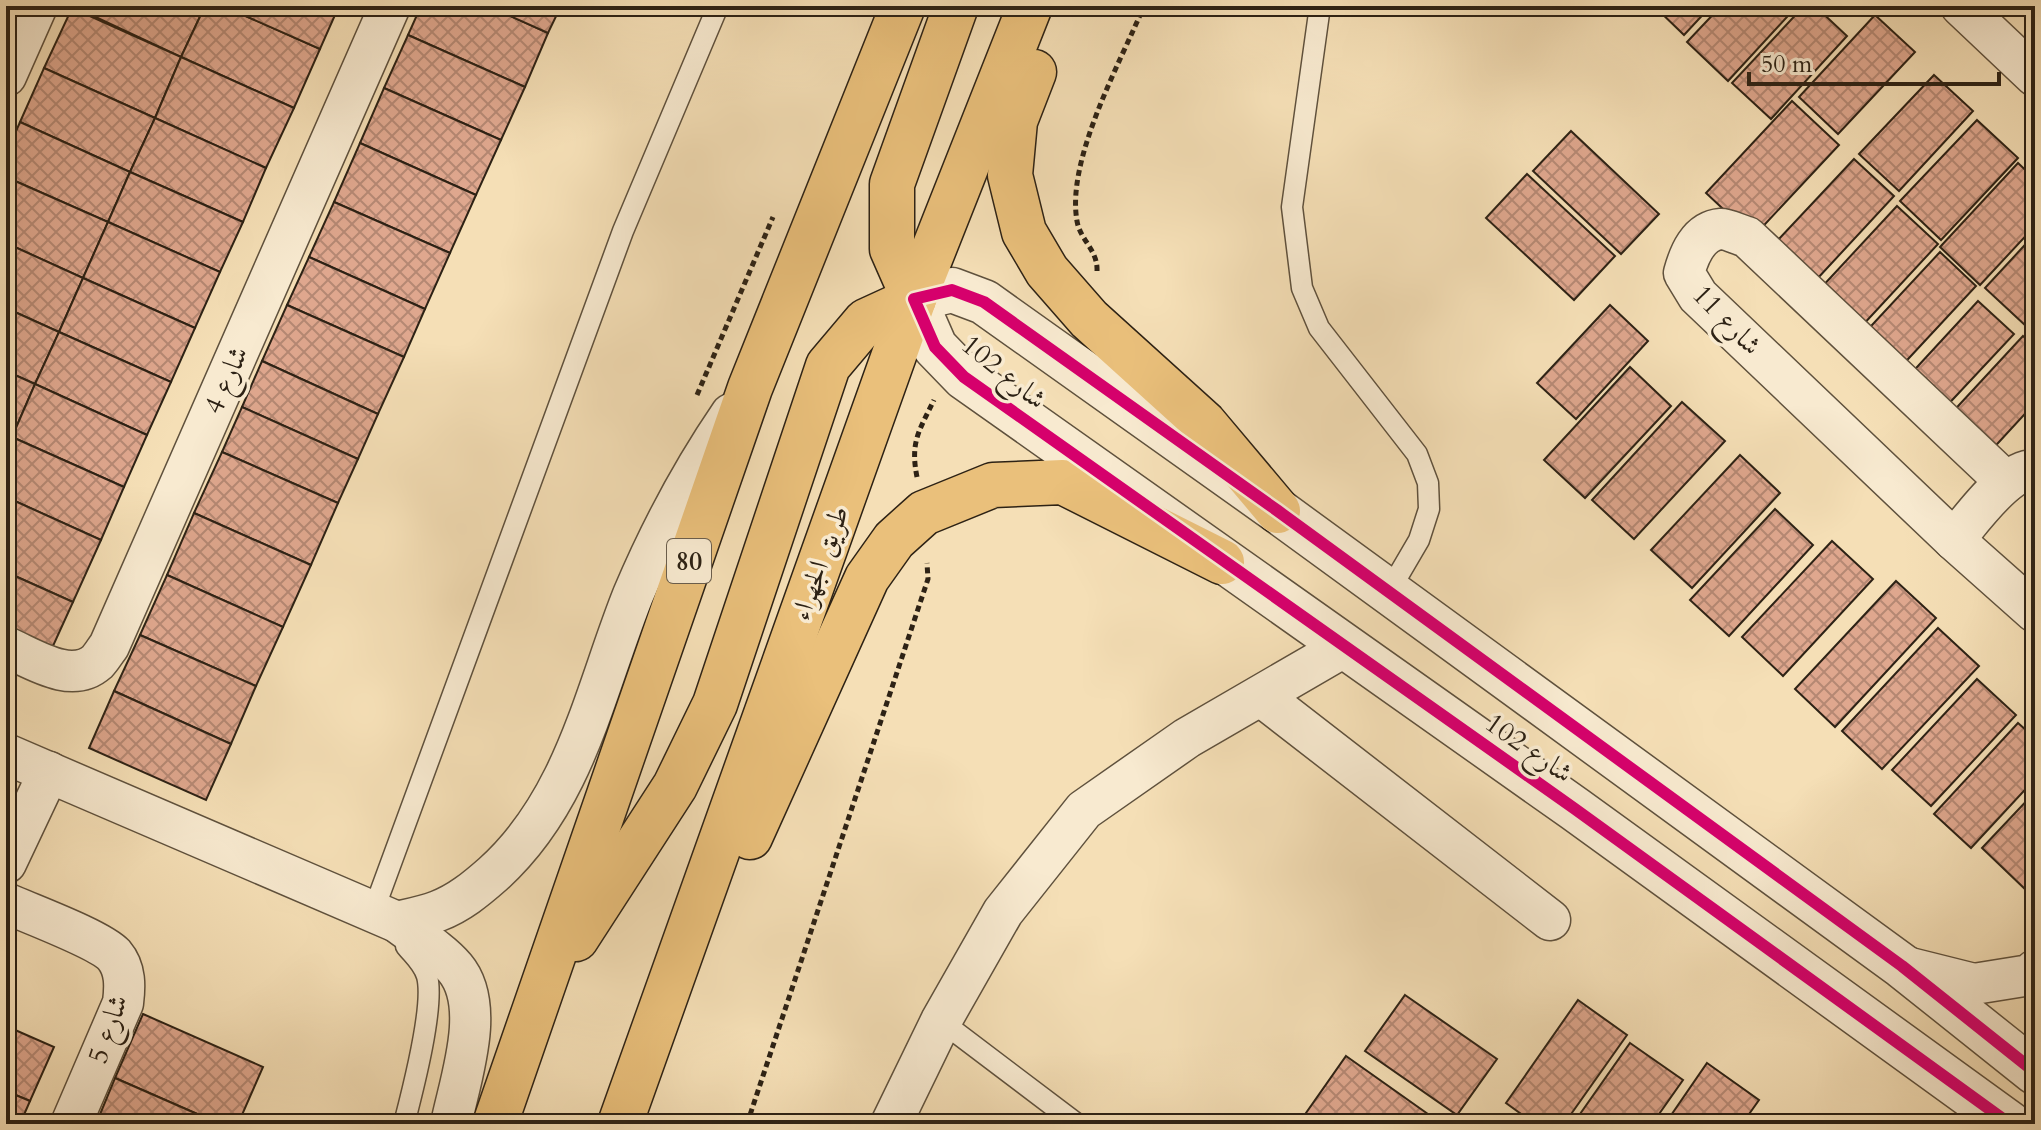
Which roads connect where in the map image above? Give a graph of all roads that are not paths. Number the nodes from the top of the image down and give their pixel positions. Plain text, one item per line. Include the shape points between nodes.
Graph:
1 (37, 6) edge
2 (390, 6) edge
3 (718, 6) edge
4 (903, 6) edge
5 (956, 6) edge
6 (1030, 6) edge
7 (1059, 6) edge
8 (1320, 6) edge
9 (1976, 11) edge
10 (6, 76) edge
11 (2035, 76) edge
12 (914, 299) junction
13 (750, 388) junction
14 (2020, 476) edge
15 (1278, 511) junction
16 (1954, 540) junction
17 (1222, 562) junction
18 (1388, 593) junction
19 (2035, 612) edge
20 (6, 647) edge
21 (1344, 647) junction
22 (1486, 664) junction
23 (1261, 696) junction
24 (1445, 718) junction
25 (6, 754) edge
26 (49, 772) junction
27 (6, 863) edge
28 (6, 903) edge
29 (385, 917) junction
30 (1550, 920) dead end
31 (1902, 966) junction
32 (2035, 970) edge
33 (538, 997) junction
34 (941, 1021) junction
35 (2035, 1072) edge
36 (71, 1124) edge
37 (404, 1124) edge
38 (451, 1124) edge
39 (495, 1124) edge
40 (621, 1124) edge
41 (891, 1124) edge
42 (1077, 1124) edge
43 (2010, 1124) edge

1 - 10 street
2 - 20 street, شارع 4 via 109,646 97,662 64,672
3 - 29 lane via 623,231
4 - 13 highway, 80
5 - 12 highway via 892,184 892,249
6 - 12 highway, طريق الجهراء
7 - 15 highway via 1015,121 1010,175 1024,232 1047,271 1089,319 1204,423
8 - 18 lane via 1292,207 1302,288 1319,328 1417,454 1428,483 1429,509 1419,540
9 - 11 street
12 - 15 street, شارع 102 via 952,290 979,299
12 - 17 street, شارع 102 via 935,347 964,377
12 - 33 highway via 866,321 828,366 715,704 675,786
12 - 40 highway, طريق الجهراء
13 - 29 street via 684,489 656,543 582,741 542,816 472,892 438,911
13 - 33 highway, 80
14 - 16 street, شارع 11
14 - 16 street, شارع 11 via 1747,237 1721,229 1702,236 1684,273 1698,296
15 - 18 street, شارع 102
16 - 19 street, شارع 11
17 - 21 street, شارع 102
17 - 40 highway via 1063,482 993,485 924,513 894,540 867,578
18 - 22 street, شارع 102
21 - 23 street
21 - 24 street, شارع 102
22 - 24 street via 1460,687
22 - 31 street, شارع 102
23 - 30 street
23 - 34 street via 1187,738 1084,810 1003,912
24 - 43 street, شارع 102
25 - 26 street
26 - 27 street
26 - 29 street
28 - 36 street, شارع 5 via 99,945 122,969 123,1003
29 - 37 lane via 422,964 428,981 424,1030
29 - 38 street via 454,967 470,1000
31 - 32 street via 1974,984
31 - 35 street, شارع 102
33 - 39 highway, 80
34 - 41 street
34 - 42 lane

